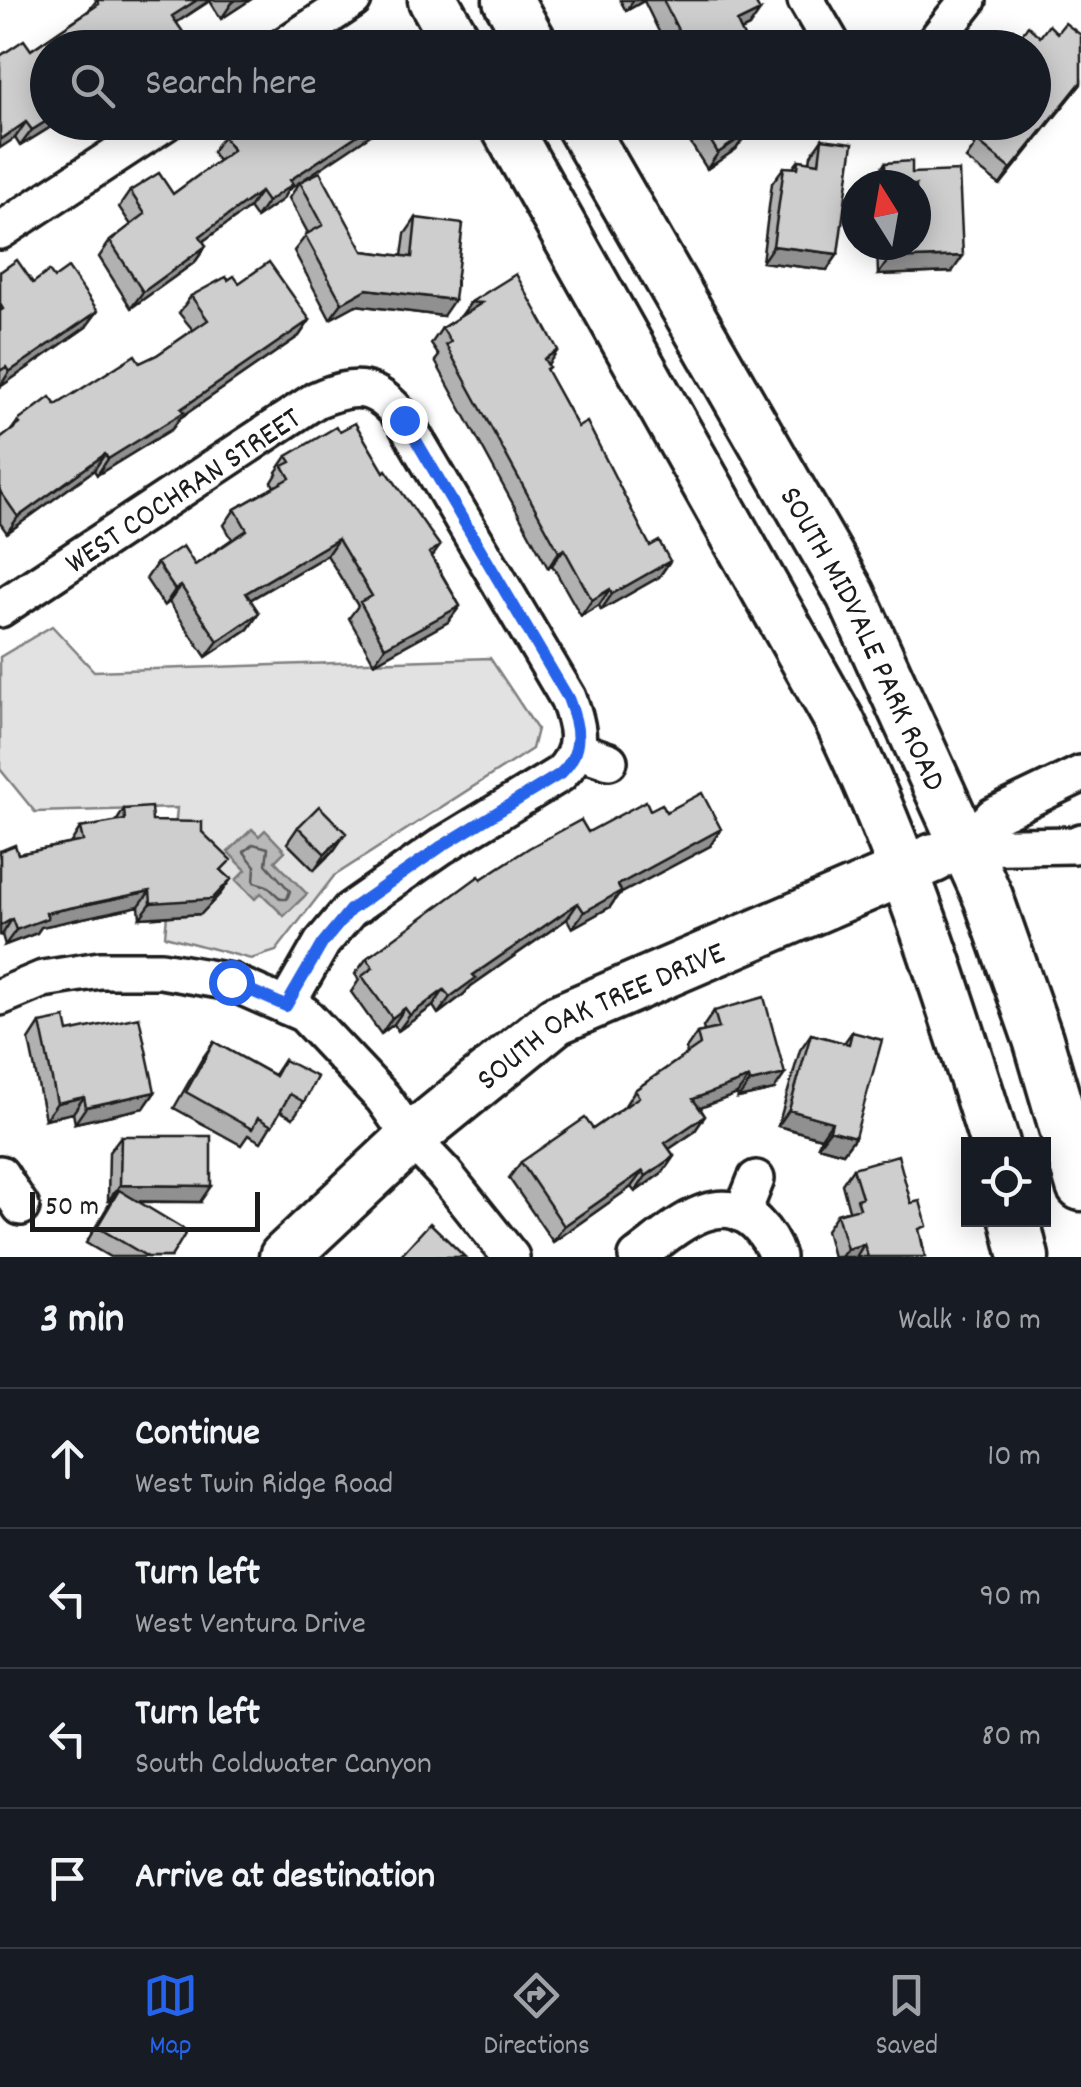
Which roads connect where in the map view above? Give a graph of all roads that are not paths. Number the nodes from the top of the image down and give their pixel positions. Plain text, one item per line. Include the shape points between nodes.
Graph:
1 (353, 0) edge
2 (434, 0) edge
3 (508, 0) edge
4 (806, 0) edge
5 (968, 0) edge
6 (307, 30) edge
7 (450, 30) edge
8 (526, 30) edge
9 (824, 30) edge
10 (944, 30) edge
11 (139, 140) edge
12 (512, 140) edge
13 (588, 140) edge
14 (0, 231) edge
15 (0, 609) edge
16 (1081, 774) edge
17 (1081, 842) edge
18 (965, 846) junction
19 (904, 870) junction
20 (0, 997) edge
21 (286, 1006) junction
22 (993, 1137) edge
23 (411, 1138) junction
24 (0, 1174) edge
25 (756, 1179) dead end
26 (1081, 1186) edge
27 (21, 1207) dead end
28 (740, 1213) junction
29 (1017, 1227) edge
30 (284, 1257) edge
31 (511, 1257) edge
32 (637, 1257) edge
33 (777, 1257) edge
34 (1024, 1257) edge

1 - 6 street
2 - 7 main road
3 - 8 main road
4 - 9 street
5 - 10 street
11 - 14 street
12 - 19 main road, SOUTH MIDVALE PARK ROAD via 840,720
13 - 18 main road, SOUTH MIDVALE PARK ROAD via 850,594
15 - 21 street, WEST COCHRAN STREET via 316,400 374,379 568,698 588,751 350,910
16 - 18 street via 992,816
17 - 18 street
18 - 19 main road, SOUTH OAK TREE DRIVE
18 - 26 main road, SOUTH MIDVALE PARK ROAD via 1022,991
19 - 22 main road, SOUTH MIDVALE PARK ROAD
19 - 23 main road, SOUTH OAK TREE DRIVE via 556,1020
20 - 21 street via 43,979 162,970 231,982
21 - 23 street via 304,1014
23 - 30 main road, SOUTH OAK TREE DRIVE
23 - 31 street
24 - 27 street
25 - 28 street
28 - 32 street via 698,1214
28 - 33 street via 761,1228
29 - 34 main road

